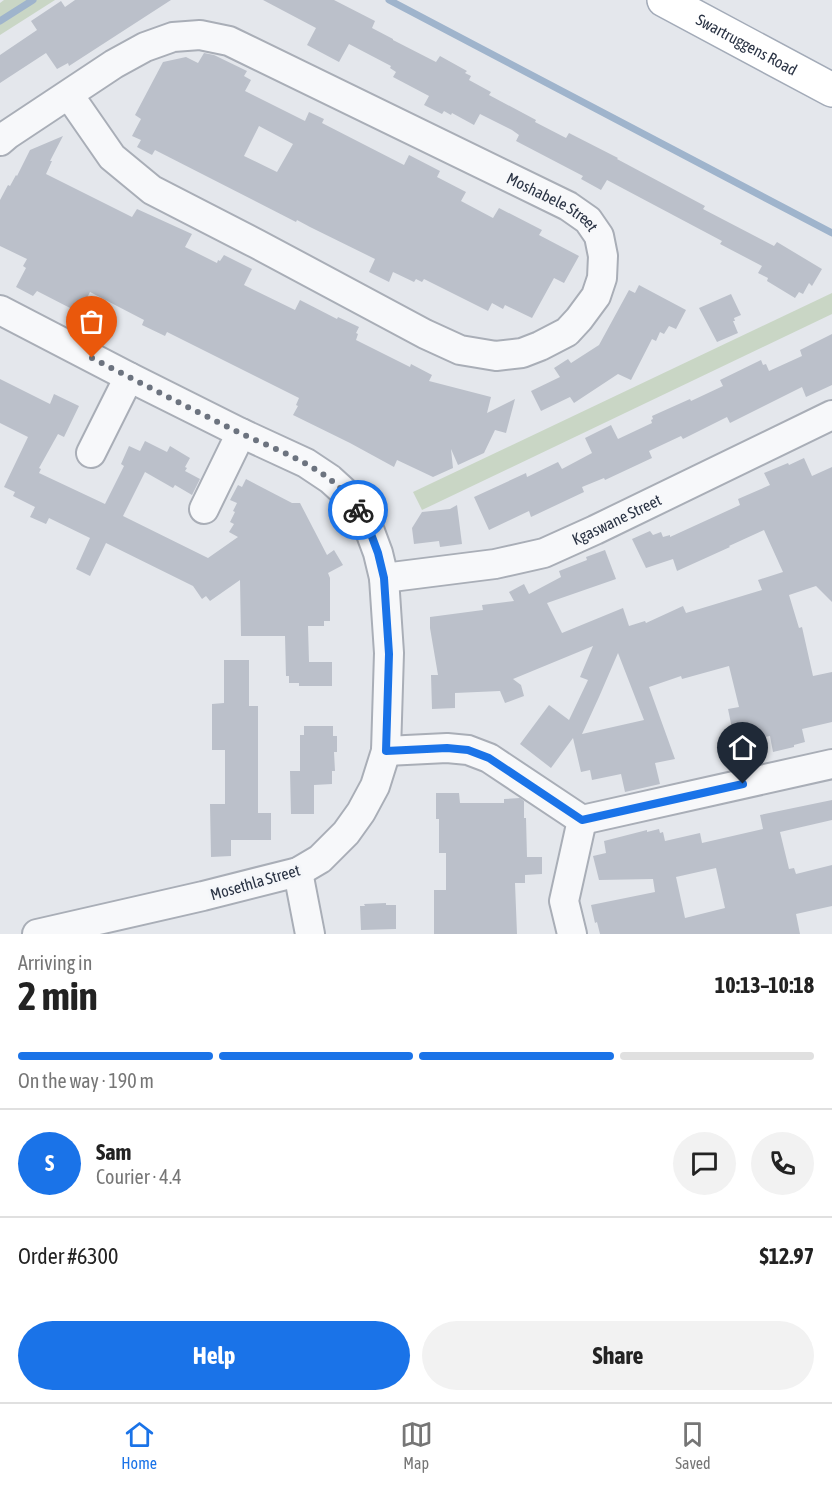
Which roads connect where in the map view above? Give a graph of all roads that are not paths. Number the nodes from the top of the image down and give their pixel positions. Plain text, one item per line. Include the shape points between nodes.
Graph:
1 (664, 0) edge
2 (832, 90) edge
3 (69, 95) junction
4 (0, 141) edge
5 (0, 310) edge
6 (129, 377) junction
7 (832, 415) edge
8 (241, 433) junction
9 (91, 453) dead end
10 (204, 509) dead end
11 (384, 578) junction
12 (386, 751) junction
13 (832, 764) edge
14 (582, 820) junction
15 (298, 872) junction
16 (37, 934) edge
17 (310, 934) edge
18 (572, 934) edge

1 - 2 main road, Swartruggens Road
3 - 3 street, Moshabele Street via 114,64 173,37 200,35 229,40 581,215 599,236 603,256 596,296 567,332 540,346 496,356 460,350 152,190 112,157
3 - 4 street, Moshabele Street
5 - 6 street, Mosethla Street
6 - 8 street, Mosethla Street
6 - 9 street
7 - 11 street, Kgaswane Street via 544,553 495,564
8 - 10 street
8 - 11 street, Mosethla Street via 306,463 330,478 351,499 368,526
11 - 12 street, Mosethla Street via 389,654
12 - 14 street via 468,750 489,758
12 - 15 street, Mosethla Street via 361,813 320,859
13 - 14 street
14 - 18 street via 564,901
15 - 16 street, Mosethla Street
15 - 17 street

